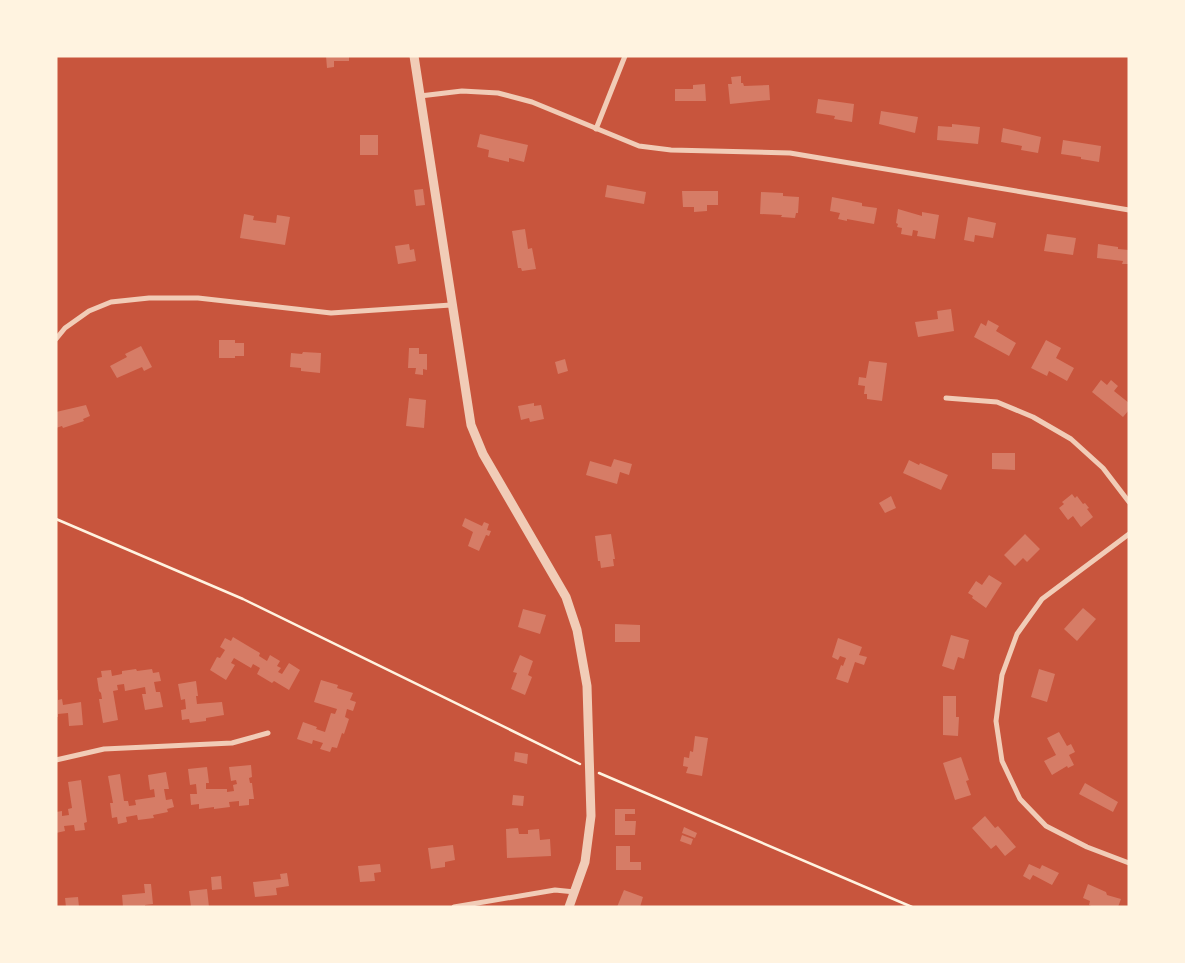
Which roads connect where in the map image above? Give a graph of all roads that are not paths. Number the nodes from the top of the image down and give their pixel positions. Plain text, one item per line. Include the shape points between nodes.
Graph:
1 (414, 56) edge
2 (624, 56) edge
3 (420, 96) junction
4 (596, 129) junction
5 (1129, 210) edge
6 (451, 305) junction
7 (56, 340) edge
8 (946, 398) dead end
9 (1129, 502) edge
10 (1129, 534) edge
11 (268, 733) dead end
12 (56, 760) edge
13 (1129, 863) edge
14 (575, 892) junction
15 (454, 907) edge
16 (569, 907) edge

1 - 3 street
2 - 4 street
3 - 4 street via 462,91 498,93 532,102
3 - 6 street
4 - 5 street via 639,146 671,150 790,153
6 - 7 street via 331,313 198,298 149,298 111,302 89,311 65,328
6 - 14 street via 471,425 483,454 566,597 577,630 587,686 590,816 585,862
8 - 9 street via 997,402 1064,434 1103,468
10 - 13 street via 1042,599 1017,634 1002,675 996,721 1002,761 1020,799 1046,826
11 - 12 street via 232,744 104,749
14 - 15 street via 555,890
14 - 16 street

